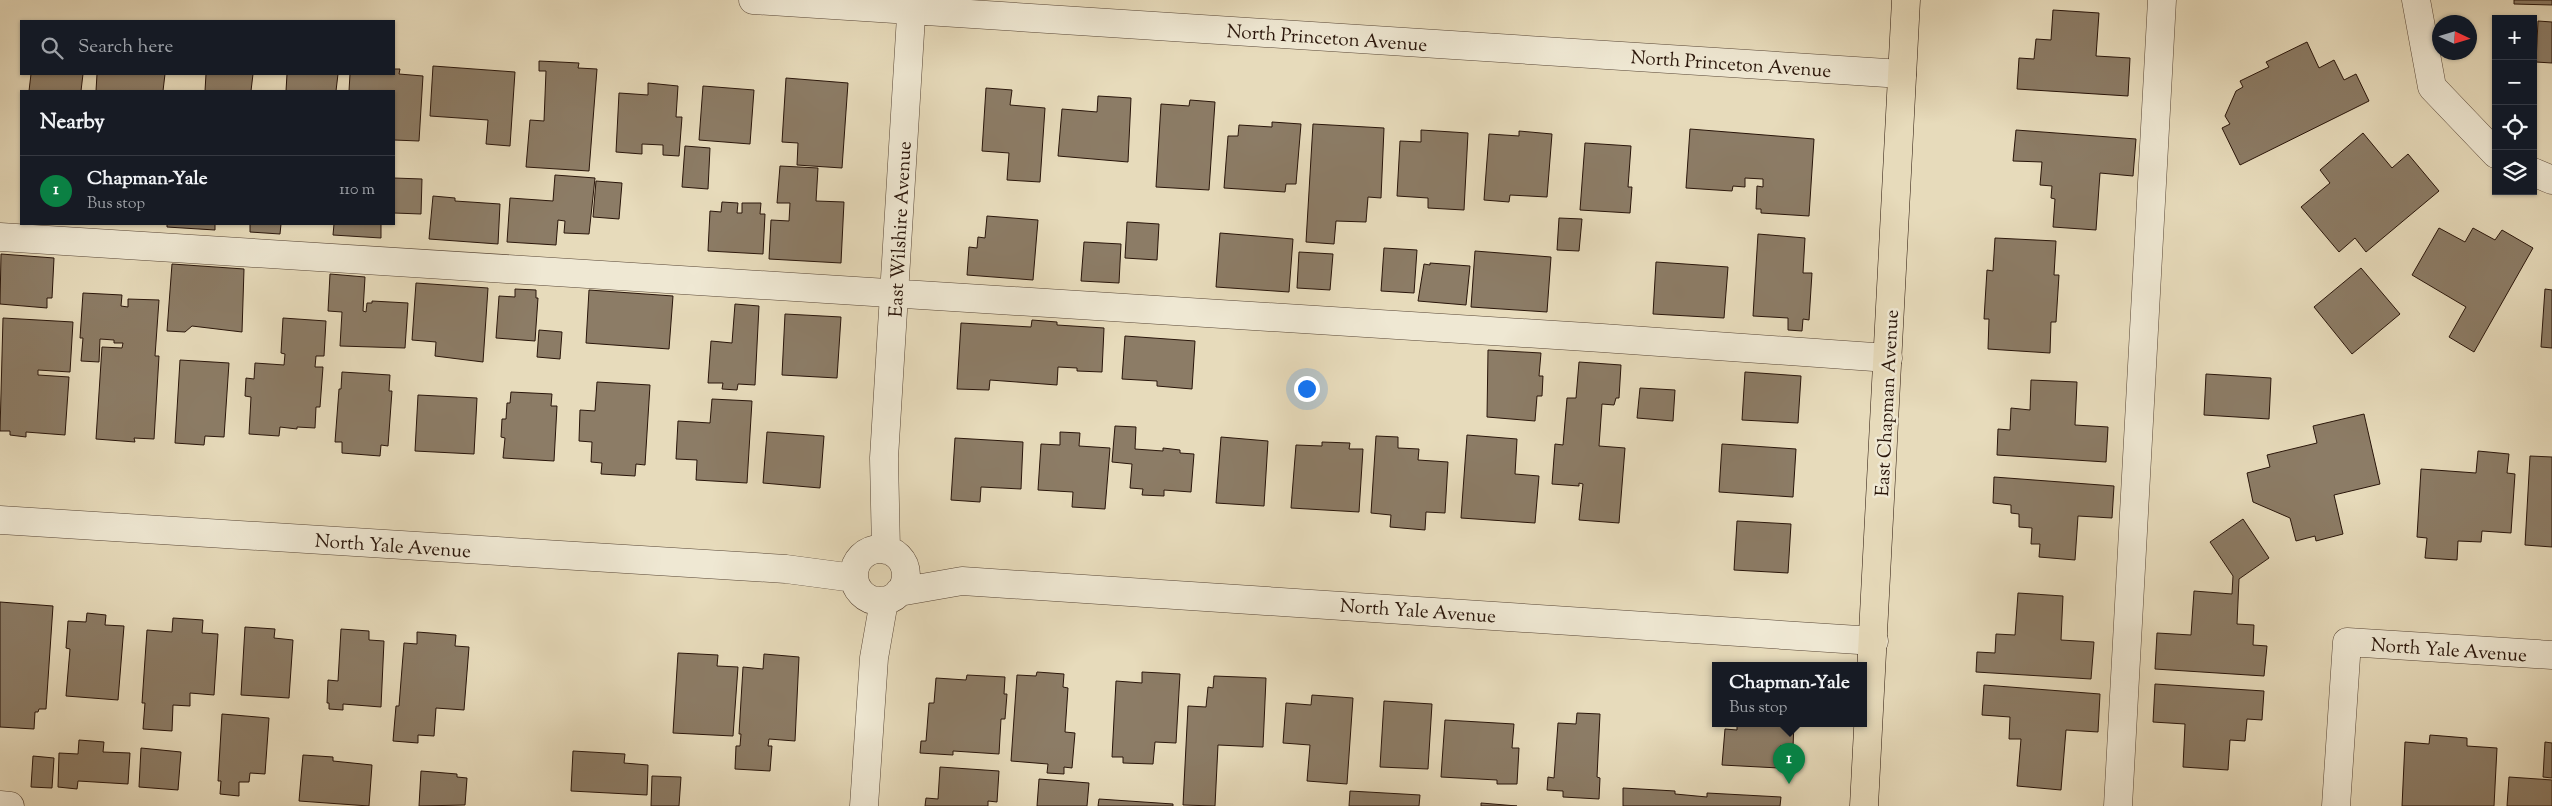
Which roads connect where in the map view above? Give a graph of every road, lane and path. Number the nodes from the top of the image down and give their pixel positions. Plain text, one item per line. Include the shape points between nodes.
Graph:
1 (753, 0) edge
2 (1906, 0) edge
3 (2162, 0) edge
4 (2416, 0) edge
5 (912, 5) edge
6 (1902, 74) junction
7 (2492, 150) edge
8 (2537, 174) edge
9 (2552, 180) edge
10 (0, 238) edge
11 (895, 293) junction
12 (1888, 358) junction
13 (0, 520) edge
14 (877, 574) junction
15 (1874, 641) junction
16 (2552, 655) edge
17 (0, 805) edge
18 (10, 806) edge
19 (864, 806) edge
20 (1864, 806) edge
21 (2118, 806) edge
22 (2336, 806) edge

1 - 5 street, North Princeton Avenue
2 - 6 main road, East Chapman Avenue
3 - 21 street
4 - 7 street via 2432,87
5 - 6 street, North Princeton Avenue
5 - 11 street, East Wilshire Avenue
6 - 12 main road, East Chapman Avenue
8 - 9 street
10 - 11 street
11 - 12 street
11 - 14 street, East Wilshire Avenue
12 - 15 main road, East Chapman Avenue
13 - 14 street, North Yale Avenue
14 - 15 street, North Yale Avenue
14 - 19 street, East Wilshire Avenue
15 - 20 main road, East Chapman Avenue
16 - 22 street, North Yale Avenue via 2346,642
17 - 18 street

